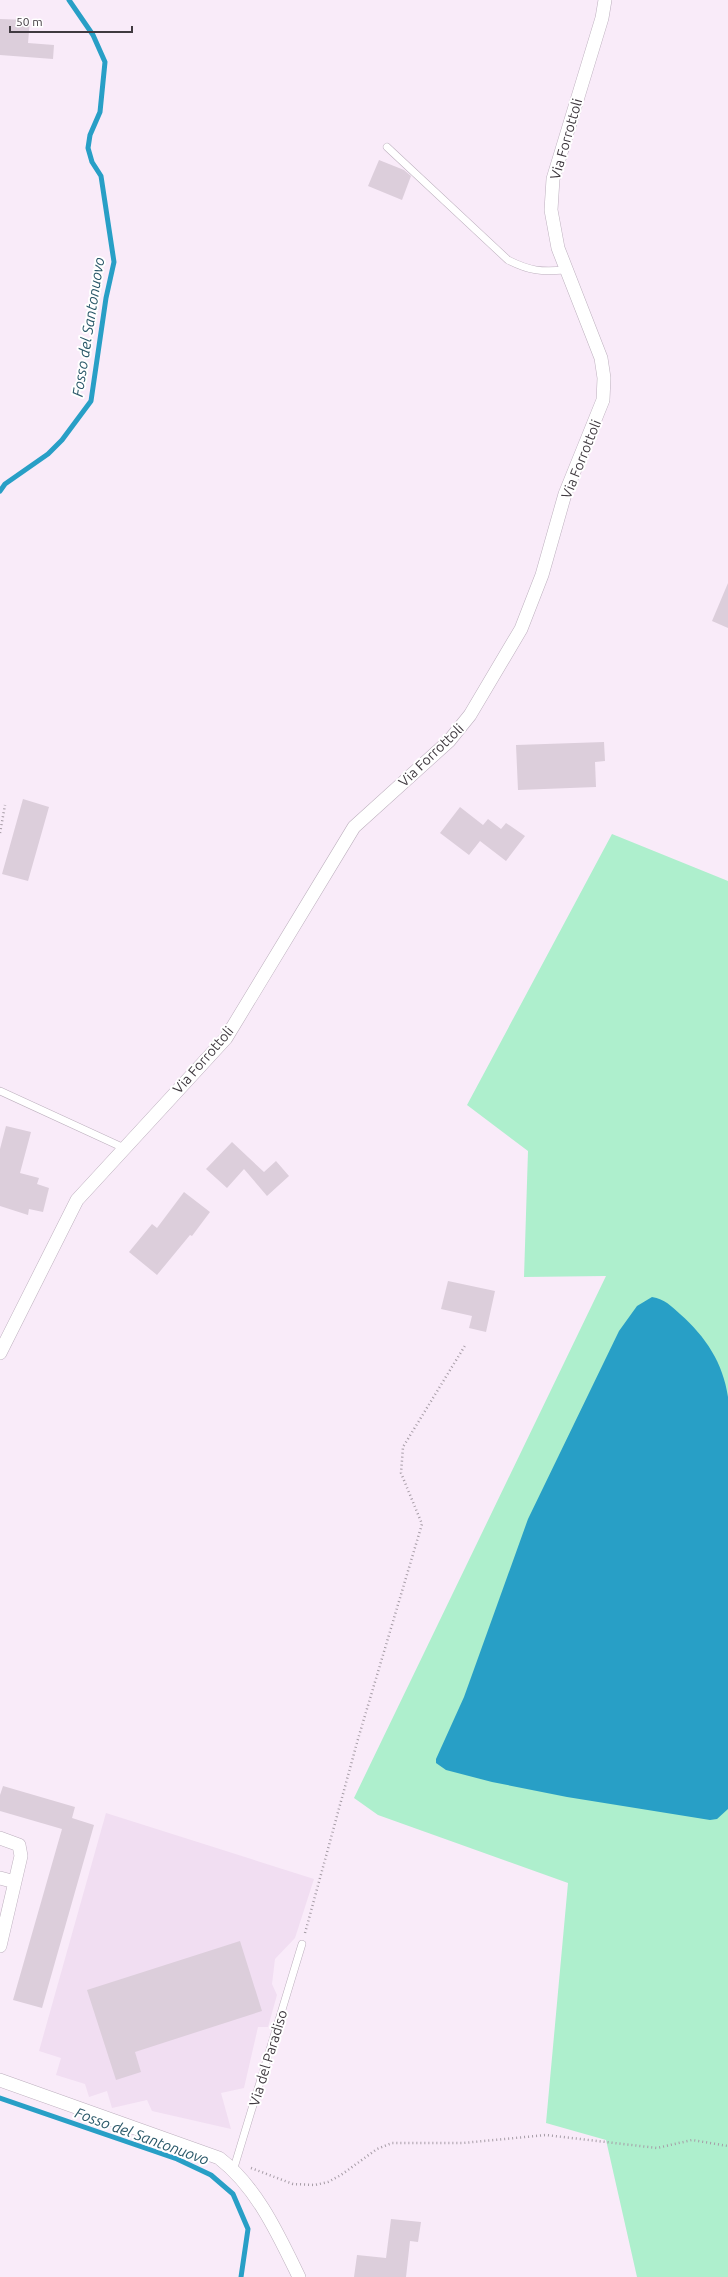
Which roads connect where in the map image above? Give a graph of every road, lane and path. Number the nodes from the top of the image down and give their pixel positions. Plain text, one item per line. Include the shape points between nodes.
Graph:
1 (605, 0) edge
2 (387, 147) dead end
3 (565, 270) junction
4 (5, 805) dead end
5 (0, 833) edge
6 (0, 1091) edge
7 (124, 1148) junction
8 (466, 1344) dead end
9 (0, 1354) edge
10 (0, 1838) edge
11 (0, 1878) edge
12 (14, 1882) junction
13 (302, 1944) joint
14 (0, 1946) edge
15 (0, 2080) edge
16 (728, 2146) edge
17 (233, 2171) junction
18 (300, 2277) edge

1 - 3 street, Via Forrottoli via 602,18 553,179 551,210
2 - 3 lane via 508,260 526,269 544,272
3 - 7 street, Via Forrottoli via 601,358 604,378 603,400 565,494 542,575 521,629 470,715 449,741 354,827 226,1038
4 - 5 path
6 - 7 lane
7 - 9 street, Via Forrottoli via 77,1200
8 - 13 path via 403,1447 401,1473 422,1524 358,1739
10 - 12 street via 18,1845 21,1856
11 - 12 street
12 - 14 street
13 - 17 lane, Via del Paradiso
15 - 17 street via 219,2158
16 - 17 path via 692,2140 657,2148 546,2135 463,2143 392,2143 377,2149 341,2175 315,2185 293,2184 254,2169
17 - 18 street via 258,2203

